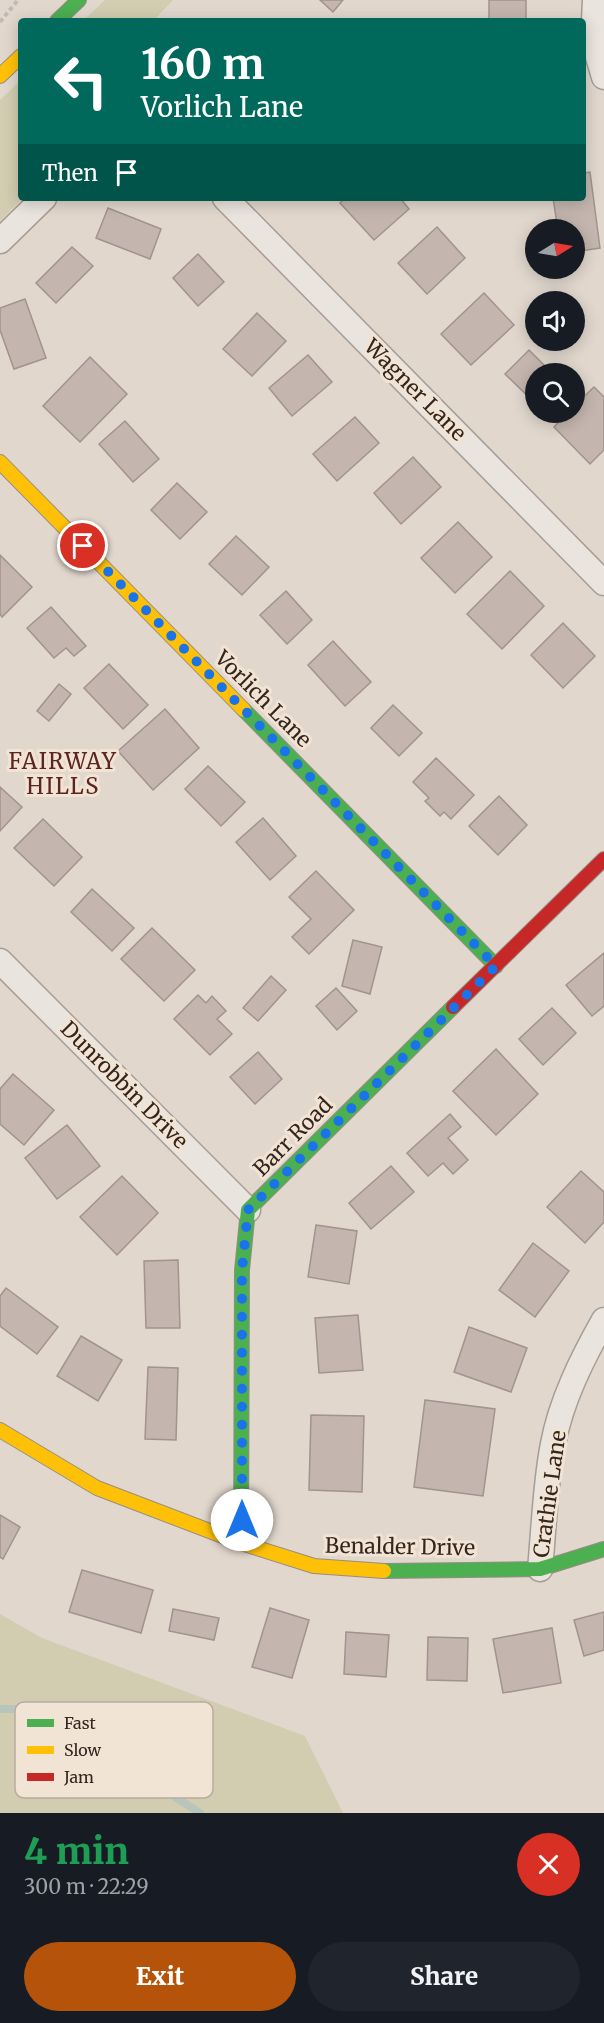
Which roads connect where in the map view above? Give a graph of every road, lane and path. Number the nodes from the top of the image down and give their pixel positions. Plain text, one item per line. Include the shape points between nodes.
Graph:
1 (18, 0) edge
2 (79, 0) edge
3 (595, 0) edge
4 (60, 18) edge
5 (0, 22) edge
6 (18, 59) edge
7 (0, 76) edge
8 (604, 77) edge
9 (41, 201) edge
10 (228, 201) edge
11 (0, 241) edge
12 (0, 462) edge
13 (604, 583) edge
14 (604, 859) edge
15 (0, 961) edge
16 (496, 966) junction
17 (248, 1210) junction
18 (604, 1320) edge
19 (0, 1430) edge
20 (242, 1543) junction
21 (604, 1549) edge
22 (540, 1569) junction

1 - 5 path
2 - 4 street
3 - 8 street via 593,40
6 - 7 street
9 - 11 street
10 - 13 street, Wagner Lane
12 - 16 street, Vorlich Lane
14 - 16 street, Barr Road
15 - 17 street, Dunrobbin Drive
16 - 17 street, Barr Road
17 - 20 street via 242,1270
18 - 22 street, Crathie Lane via 567,1395 553,1444
19 - 20 street, Benalder Drive via 97,1488
20 - 22 street, Benalder Drive via 314,1566 400,1572
21 - 22 street, Benalder Drive

